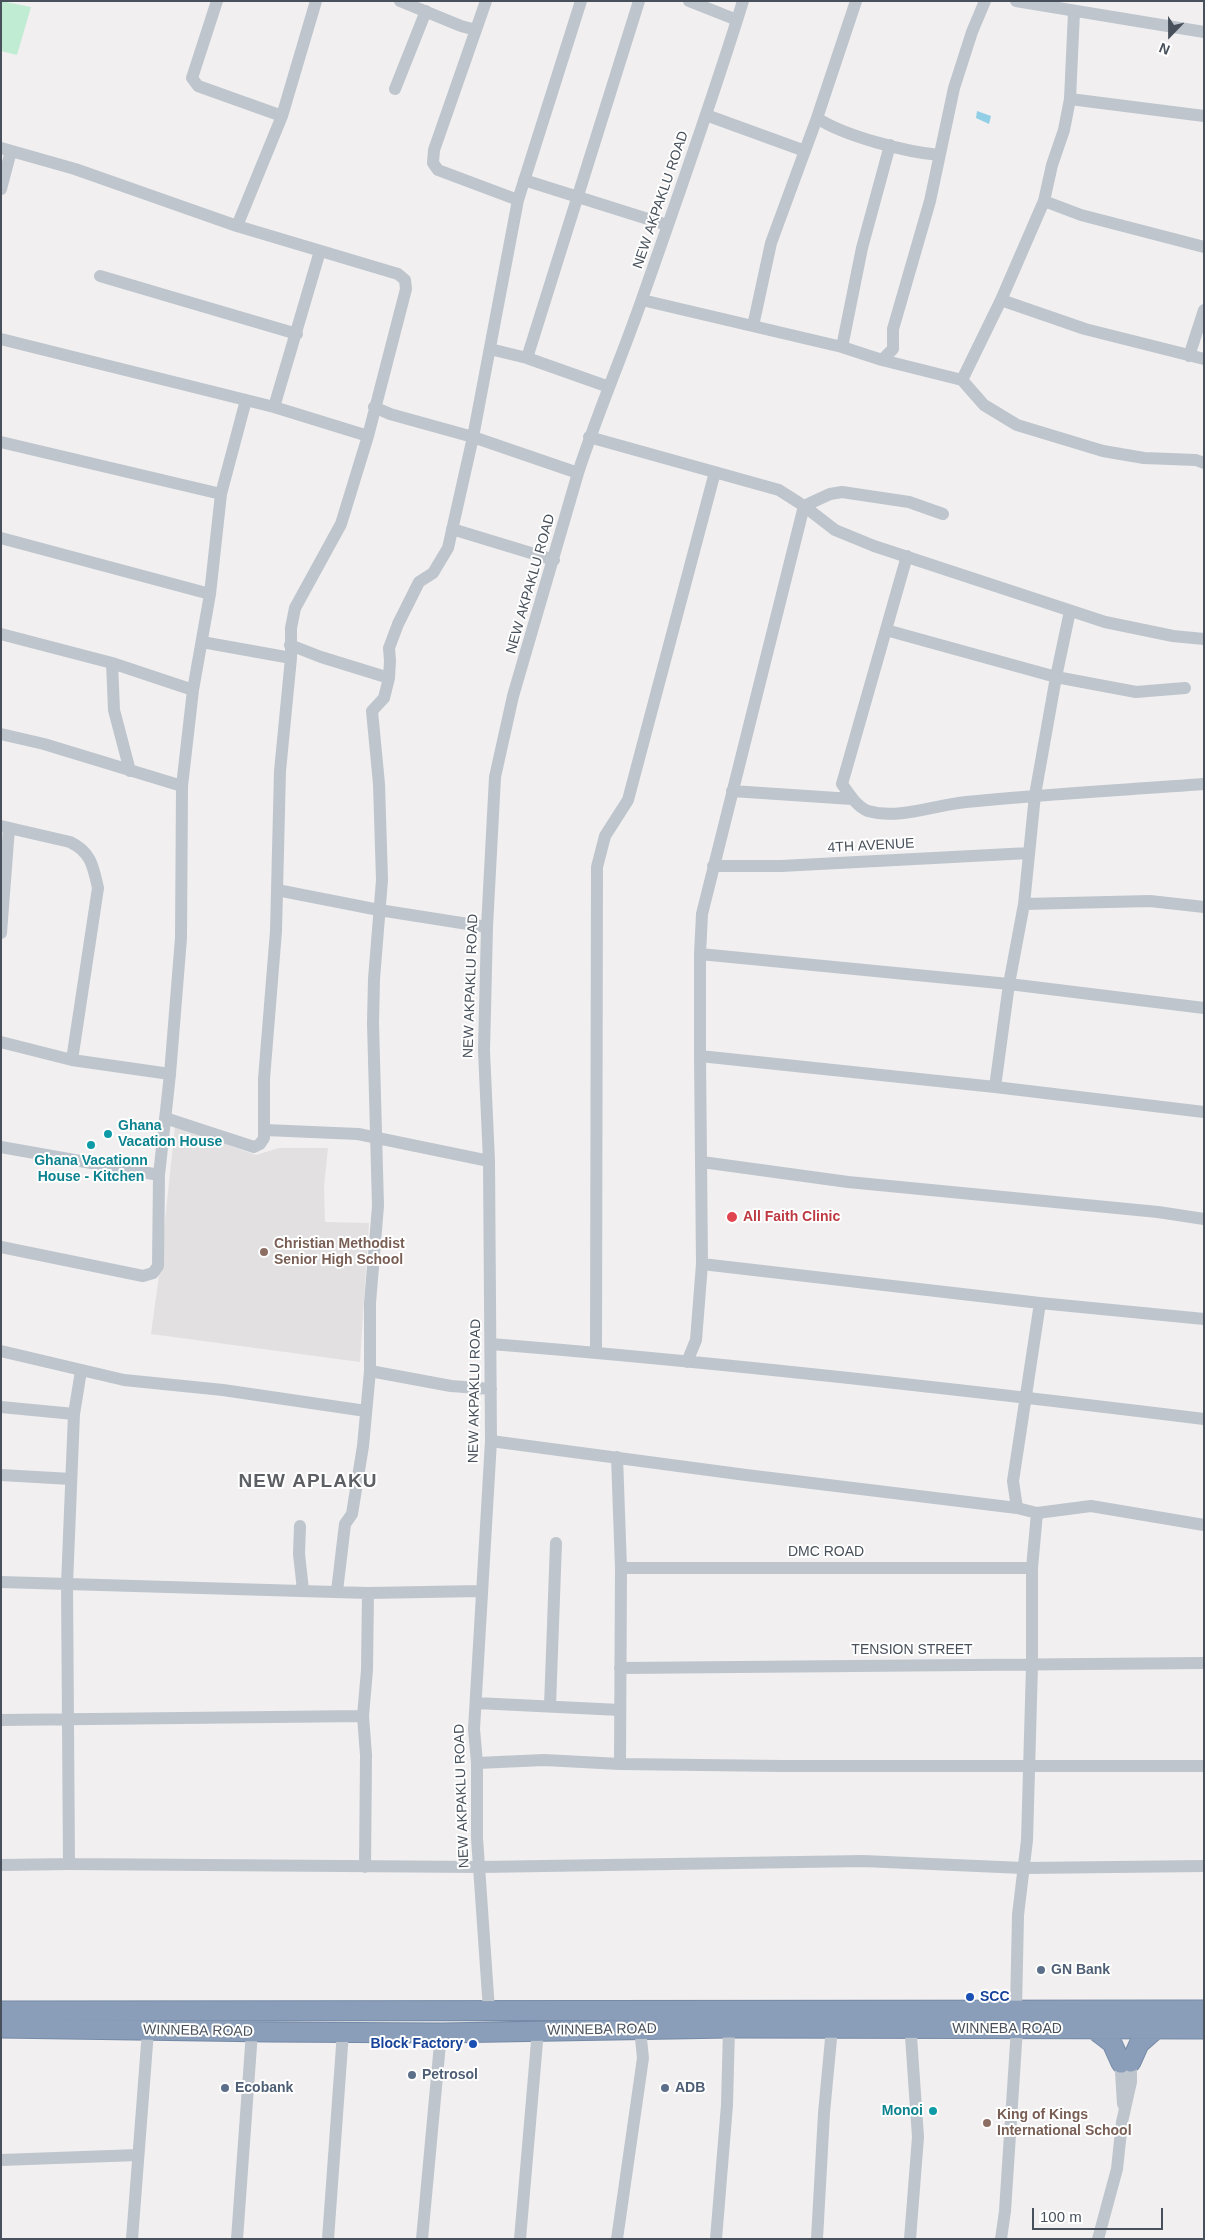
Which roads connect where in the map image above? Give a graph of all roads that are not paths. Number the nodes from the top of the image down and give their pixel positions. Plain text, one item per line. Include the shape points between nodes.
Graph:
1 (217, 1) edge
2 (316, 1) edge
3 (400, 1) edge
4 (486, 1) edge
5 (581, 1) edge
6 (639, 1) edge
7 (689, 1) edge
8 (743, 1) edge
9 (856, 1) edge
10 (985, 1) edge
11 (1016, 1) edge
12 (426, 11) junction
13 (1074, 12) junction
14 (737, 20) junction
15 (476, 30) junction
16 (1204, 32) edge
17 (395, 89) dead end
18 (1070, 99) junction
19 (706, 114) junction
20 (282, 116) junction
21 (1204, 116) edge
22 (817, 118) junction
23 (890, 145) junction
24 (6, 150) edge
25 (805, 151) junction
26 (939, 155) junction
27 (524, 180) junction
28 (1, 189) edge
29 (578, 198) junction
30 (518, 200) junction
31 (1044, 201) junction
32 (667, 225) junction
33 (237, 226) junction
34 (1204, 247) edge
35 (320, 251) junction
36 (100, 276) dead end
37 (642, 300) junction
38 (1001, 300) junction
39 (1204, 310) edge
40 (754, 326) junction
41 (297, 334) junction
42 (1, 339) edge
43 (842, 347) junction
44 (490, 349) junction
45 (1189, 356) junction
46 (527, 358) junction
47 (1204, 359) edge
48 (882, 360) junction
49 (962, 380) junction
50 (609, 387) junction
51 (246, 400) junction
52 (274, 407) junction
53 (374, 407) junction
54 (368, 436) junction
55 (473, 437) junction
56 (590, 437) junction
57 (1, 442) edge
58 (1204, 463) edge
59 (715, 472) junction
60 (578, 473) junction
61 (221, 494) junction
62 (804, 506) junction
63 (943, 514) dead end
64 (452, 529) junction
65 (1, 538) edge
66 (906, 556) junction
67 (554, 560) junction
68 (210, 594) junction
69 (1070, 611) junction
70 (886, 630) junction
71 (1, 634) edge
72 (1204, 639) edge
73 (202, 642) junction
74 (290, 645) junction
75 (291, 658) junction
76 (112, 663) junction
77 (1056, 677) junction
78 (389, 678) junction
79 (1185, 688) dead end
80 (193, 690) junction
81 (1, 734) edge
82 (130, 771) junction
83 (1204, 784) edge
84 (182, 786) junction
85 (732, 791) junction
86 (1035, 796) junction
87 (852, 799) junction
88 (5, 827) edge
89 (1029, 853) junction
90 (713, 866) junction
91 (277, 890) junction
92 (1024, 904) junction
93 (1204, 907) edge
94 (379, 910) junction
95 (487, 927) junction
96 (1, 933) edge
97 (700, 954) junction
98 (1009, 984) junction
99 (1204, 1008) edge
100 (1, 1042) edge
101 (700, 1056) junction
102 (72, 1060) junction
103 (170, 1074) junction
104 (995, 1087) junction
105 (1204, 1112) edge
106 (165, 1118) junction
107 (265, 1130) junction
108 (376, 1139) junction
109 (1, 1147) edge
110 (489, 1161) junction
111 (702, 1162) junction
112 (159, 1175) junction
113 (1204, 1219) edge
114 (1, 1246) edge
115 (702, 1264) junction
116 (1040, 1303) junction
117 (1204, 1319) edge
118 (491, 1344) junction
119 (1, 1351) edge
120 (596, 1352) junction
121 (687, 1362) junction
122 (81, 1371) junction
123 (370, 1372) junction
124 (491, 1389) junction
125 (1027, 1398) junction
126 (1, 1407) edge
127 (366, 1411) junction
128 (74, 1414) junction
129 (1204, 1419) edge
130 (491, 1441) junction
131 (618, 1457) junction
132 (1, 1475) edge
133 (71, 1479) junction
134 (1017, 1508) junction
135 (1037, 1513) junction
136 (1204, 1525) edge
137 (300, 1526) dead end
138 (556, 1543) dead end
139 (621, 1568) junction
140 (1032, 1568) junction
141 (1, 1582) edge
142 (67, 1584) junction
143 (303, 1590) junction
144 (337, 1591) junction
145 (480, 1591) junction
146 (368, 1593) junction
147 (1204, 1663) edge
148 (1032, 1666) junction
149 (620, 1668) junction
150 (476, 1703) junction
151 (550, 1706) junction
152 (620, 1710) junction
153 (363, 1716) junction
154 (1, 1720) edge
155 (69, 1720) junction
156 (477, 1764) junction
157 (620, 1764) junction
158 (1028, 1766) junction
159 (1204, 1766) edge
160 (69, 1864) junction
161 (1, 1865) edge
162 (1204, 1866) edge
163 (365, 1867) junction
164 (480, 1867) junction
165 (1023, 1868) junction
166 (1125, 2009) junction
167 (489, 2010) junction
168 (1204, 2010) edge
169 (1, 2011) edge
170 (1016, 2018) junction
171 (910, 2019) junction
172 (1, 2028) edge
173 (729, 2028) junction
174 (832, 2028) junction
175 (640, 2029) junction
176 (1156, 2029) junction
177 (1204, 2029) edge
178 (538, 2030) junction
179 (1095, 2030) junction
180 (1126, 2030) junction
181 (148, 2031) junction
182 (252, 2032) junction
183 (343, 2032) junction
184 (441, 2032) junction
185 (1126, 2062) junction
186 (138, 2155) junction
187 (1, 2160) edge
188 (132, 2239) edge
189 (237, 2239) edge
190 (328, 2239) edge
191 (422, 2239) edge
192 (520, 2239) edge
193 (617, 2239) edge
194 (716, 2239) edge
195 (817, 2239) edge
196 (910, 2239) edge
197 (1001, 2239) edge
198 (1098, 2239) edge

1 - 20 street via 192,78 198,86
2 - 20 street
3 - 12 street
4 - 15 street
5 - 27 street
6 - 29 street
7 - 14 street
8 - 14 street, NEW AKPAKLU ROAD
9 - 22 street
10 - 26 street via 954,88
11 - 13 street
12 - 15 street
12 - 17 street
13 - 16 street
13 - 18 street
14 - 19 street, NEW AKPAKLU ROAD
15 - 30 street via 434,150 433,163 438,170
18 - 21 street
18 - 31 street
19 - 25 street
19 - 32 street, NEW AKPAKLU ROAD
20 - 33 street
22 - 23 street via 831,127
22 - 25 street
23 - 26 street
23 - 43 street via 862,248
24 - 28 street
24 - 33 street via 75,169
25 - 40 street via 772,243
26 - 48 street via 930,201 893,329 893,349
27 - 29 street
27 - 30 street
29 - 32 street
29 - 46 street
30 - 44 street
31 - 34 street via 1081,215
31 - 38 street
32 - 37 street, NEW AKPAKLU ROAD
33 - 35 street
35 - 41 street
35 - 53 street via 398,274 404,280 406,289
36 - 41 street
37 - 40 street
37 - 50 street, NEW AKPAKLU ROAD
38 - 45 street via 1085,329
38 - 49 street
39 - 45 street
40 - 43 street
41 - 52 street
42 - 51 street
43 - 48 street
44 - 46 street
44 - 55 street
45 - 47 street
46 - 50 street
48 - 49 street
49 - 58 street via 984,404 1018,424 1103,451
50 - 56 street, NEW AKPAKLU ROAD
51 - 52 street
51 - 61 street
52 - 54 street
53 - 54 street
53 - 55 street
54 - 74 street via 341,524 295,608
55 - 60 street
55 - 64 street
56 - 59 street
56 - 60 street, NEW AKPAKLU ROAD
57 - 61 street
59 - 62 street via 779,490
59 - 120 street via 628,800 604,836 597,867
60 - 67 street, NEW AKPAKLU ROAD
61 - 68 street
62 - 63 street via 842,492 909,502
62 - 66 street via 835,530
62 - 85 street
64 - 67 street
64 - 78 street via 448,548 433,572 419,582 398,624 389,648
65 - 68 street
66 - 69 street
66 - 70 street
67 - 95 street, NEW AKPAKLU ROAD via 513,696 497,767
68 - 73 street
69 - 72 street via 1120,626
69 - 77 street
70 - 77 street
70 - 87 street via 842,784
71 - 76 street
73 - 75 street
73 - 80 street
74 - 75 street
74 - 78 street
75 - 91 street via 280,772
76 - 80 street
76 - 82 street via 114,710
77 - 79 street via 1136,692
77 - 86 street
78 - 94 street via 384,698 372,711 379,784 382,880
80 - 84 street
81 - 82 street
82 - 84 street
83 - 86 street
84 - 103 street via 180,938
85 - 87 street
85 - 90 street
86 - 87 street via 946,804 894,814 867,810
86 - 89 street
88 - 96 street
88 - 102 street via 78,846 86,851 96,878 98,888
89 - 90 street, 4TH AVENUE via 781,866
89 - 92 street
90 - 97 street via 702,914
91 - 94 street
91 - 107 street via 264,1079
92 - 93 street via 1150,901
92 - 98 street
94 - 95 street
94 - 108 street via 373,1022
95 - 110 street, NEW AKPAKLU ROAD via 484,1085
97 - 98 street
97 - 101 street
98 - 99 street
98 - 104 street
100 - 102 street
101 - 104 street
101 - 111 street
102 - 103 street
103 - 106 street
104 - 105 street
106 - 107 street via 254,1147 264,1138
106 - 112 street
107 - 108 street via 358,1134
108 - 110 street
108 - 123 street via 378,1206 370,1303
109 - 112 street
110 - 118 street, NEW AKPAKLU ROAD
111 - 113 street via 857,1183
111 - 115 street
112 - 114 street via 159,1260 153,1274 143,1276
115 - 116 street
115 - 121 street via 696,1340
116 - 117 street
116 - 125 street
118 - 120 street
118 - 124 street, NEW AKPAKLU ROAD
119 - 122 street
120 - 121 street
121 - 125 street
122 - 127 street via 124,1380 223,1390
122 - 128 street
123 - 124 street via 451,1386
123 - 127 street
124 - 130 street, NEW AKPAKLU ROAD
125 - 129 street
125 - 134 street via 1013,1481
126 - 128 street
127 - 144 street via 352,1514 345,1524
128 - 133 street
130 - 131 street
130 - 145 street, NEW AKPAKLU ROAD
131 - 134 street
131 - 139 street
132 - 133 street
133 - 142 street
134 - 135 street
135 - 136 street via 1091,1506
135 - 140 street
137 - 143 street
138 - 151 street
139 - 140 street, DMC ROAD
139 - 149 street
140 - 148 street
141 - 142 street
142 - 143 street
142 - 155 street
143 - 144 street
144 - 146 street
145 - 146 street
145 - 150 street, NEW AKPAKLU ROAD
146 - 153 street
147 - 148 street, TENSION STREET
148 - 149 street, TENSION STREET via 887,1664
148 - 158 street
149 - 152 street
150 - 151 street
150 - 156 street, NEW AKPAKLU ROAD
151 - 152 street
152 - 157 street
153 - 155 street
153 - 163 street
154 - 155 street
155 - 160 street
156 - 157 street via 544,1760
156 - 164 street, NEW AKPAKLU ROAD
157 - 158 street
158 - 159 street
158 - 165 street via 1027,1840
160 - 161 street
160 - 163 street
162 - 165 street
163 - 164 street
164 - 165 street via 863,1860
164 - 167 street, NEW AKPAKLU ROAD
165 - 170 street via 1018,1915
166 - 168 highway, WINNEBA ROAD
166 - 170 highway, WINNEBA ROAD
166 - 180 street
167 - 169 highway, WINNEBA ROAD
167 - 171 highway, WINNEBA ROAD
170 - 171 highway, WINNEBA ROAD
170 - 179 highway, WINNEBA ROAD
170 - 197 street
171 - 174 highway, WINNEBA ROAD
171 - 196 street via 918,2137
172 - 181 highway, WINNEBA ROAD
173 - 174 highway, WINNEBA ROAD
173 - 175 highway, WINNEBA ROAD
173 - 194 street via 727,2105
174 - 195 street
175 - 178 highway, WINNEBA ROAD
175 - 193 street via 643,2058
176 - 177 highway, WINNEBA ROAD
176 - 180 highway, WINNEBA ROAD
176 - 185 highway
178 - 184 highway, WINNEBA ROAD
178 - 192 street
179 - 180 highway, WINNEBA ROAD
179 - 185 highway via 1112,2043
180 - 185 street
181 - 182 highway, WINNEBA ROAD
181 - 186 street
182 - 183 highway, WINNEBA ROAD
182 - 189 street
183 - 184 highway, WINNEBA ROAD
183 - 190 street
184 - 191 street
185 - 198 street via 1129,2093 1117,2169
186 - 187 street
186 - 188 street

